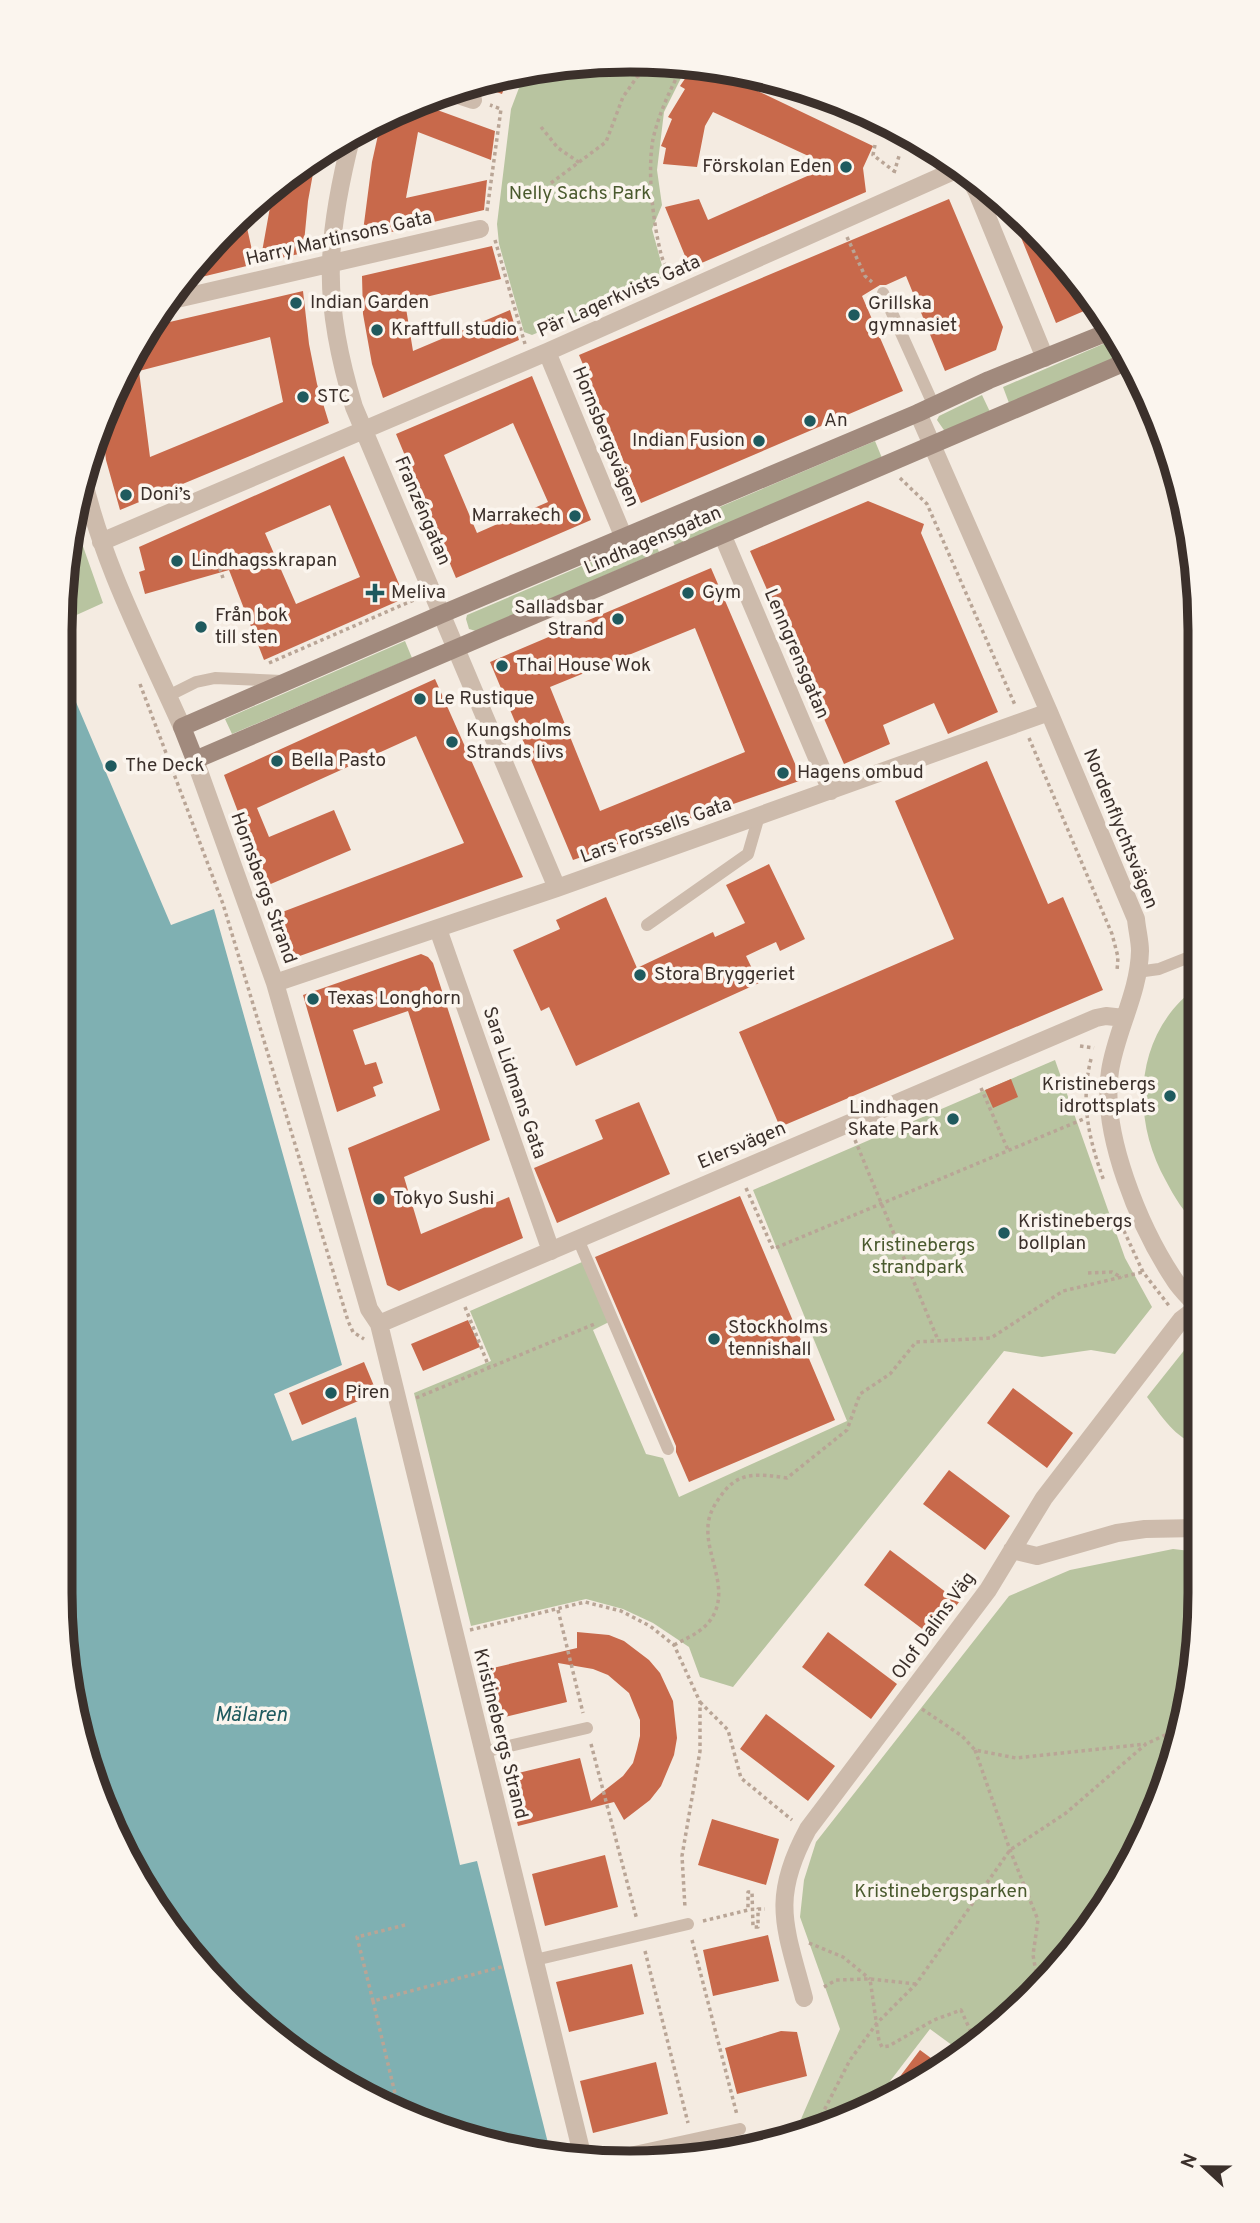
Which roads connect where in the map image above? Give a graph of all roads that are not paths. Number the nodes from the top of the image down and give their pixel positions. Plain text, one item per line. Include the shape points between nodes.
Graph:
1 (464, 97) edge
2 (473, 100) dead end
3 (348, 149) edge
4 (950, 173) edge
5 (979, 194) edge
6 (480, 229) dead end
7 (331, 263) junction
8 (883, 293) dead end
9 (182, 298) edge
10 (1103, 334) edge
11 (547, 352) junction
12 (1045, 358) junction
13 (1120, 364) edge
14 (926, 410) junction
15 (364, 429) junction
16 (933, 446) junction
17 (88, 498) edge
18 (722, 534) junction
19 (624, 538) junction
20 (101, 542) junction
21 (442, 614) junction
22 (457, 649) junction
23 (290, 681) junction
24 (168, 696) junction
25 (1049, 712) junction
26 (182, 727) junction
27 (195, 760) junction
28 (831, 791) junction
29 (759, 816) junction
30 (557, 888) junction
31 (648, 925) dead end
32 (438, 929) junction
33 (1188, 958) edge
34 (1137, 972) junction
35 (275, 983) junction
36 (1115, 1017) junction
37 (578, 1239) junction
38 (551, 1251) junction
39 (1188, 1296) edge
40 (1188, 1315) edge
41 (379, 1324) junction
42 (668, 1449) dead end
43 (1188, 1528) edge
44 (1012, 1550) junction
45 (587, 1728) road end
46 (483, 1752) junction
47 (688, 1924) road end
48 (535, 1960) junction
49 (804, 1998) dead end
50 (740, 2129) road end
51 (581, 2149) edge
52 (639, 2151) edge

1 - 2 street
3 - 7 street, Franzéngatan
4 - 11 street, Pär Lagerkvists Gata
5 - 12 street
6 - 7 street, Harry Martinsons Gata
7 - 9 street, Harry Martinsons Gata
7 - 15 street, Franzéngatan via 342,369
8 - 14 lane
10 - 12 street, Lindhagensgatan
11 - 15 street, Pär Lagerkvists Gata
11 - 19 street, Hornsbergsvägen
12 - 14 street, Lindhagensgatan
13 - 16 street, Lindhagensgatan
14 - 16 street, Nordenflychtsvägen
14 - 19 street, Lindhagensgatan
15 - 20 street, Pär Lagerkvists Gata
15 - 21 street, Franzéngatan
16 - 18 street, Lindhagensgatan
16 - 25 street, Nordenflychtsvägen
17 - 20 street, Hornsbergs Strand
18 - 22 street, Lindhagensgatan
18 - 28 street, Lenngrensgatan
19 - 21 street, Lindhagensgatan
20 - 24 street, Hornsbergs Strand
21 - 22 street, Franzéngatan
21 - 23 street, Lindhagensgatan
22 - 27 street, Lindhagensgatan
22 - 30 street, Franzéngatan
23 - 24 lane via 215,678
23 - 26 street, Lindhagensgatan
24 - 26 street, Hornsbergs Strand
25 - 28 street, Lars Forssells Gata
25 - 34 street, Nordenflychtsvägen via 1136,919
26 - 27 street, Hornsbergs Strand
27 - 35 street, Hornsbergs Strand
28 - 29 street, Lars Forssells Gata
29 - 30 street, Lars Forssells Gata
29 - 31 lane via 748,855
30 - 32 street, Lars Forssells Gata
32 - 35 street, Lars Forssells Gata
32 - 38 street, Sara Lidmans Gata
33 - 34 lane
34 - 36 street, Nordenflychtsvägen
35 - 41 street, Hornsbergs Strand via 369,1309
36 - 37 street, Elersvägen via 1096,1018
36 - 39 street, Nordenflychtsvägen via 1110,1117 1122,1165 1144,1226 1175,1282
37 - 38 street, Elersvägen
37 - 42 lane
38 - 41 street, Elersvägen
40 - 44 street, Olof Dalins Väg via 1044,1498
41 - 46 street, Kristinebergs Strand
43 - 44 street via 1117,1534 1037,1556
44 - 49 street, Olof Dalins Väg via 988,1590 808,1829 793,1856 783,1909
45 - 46 lane
46 - 48 street, Kristinebergs Strand
47 - 48 lane
48 - 51 street, Kristinebergs Strand
50 - 52 lane

